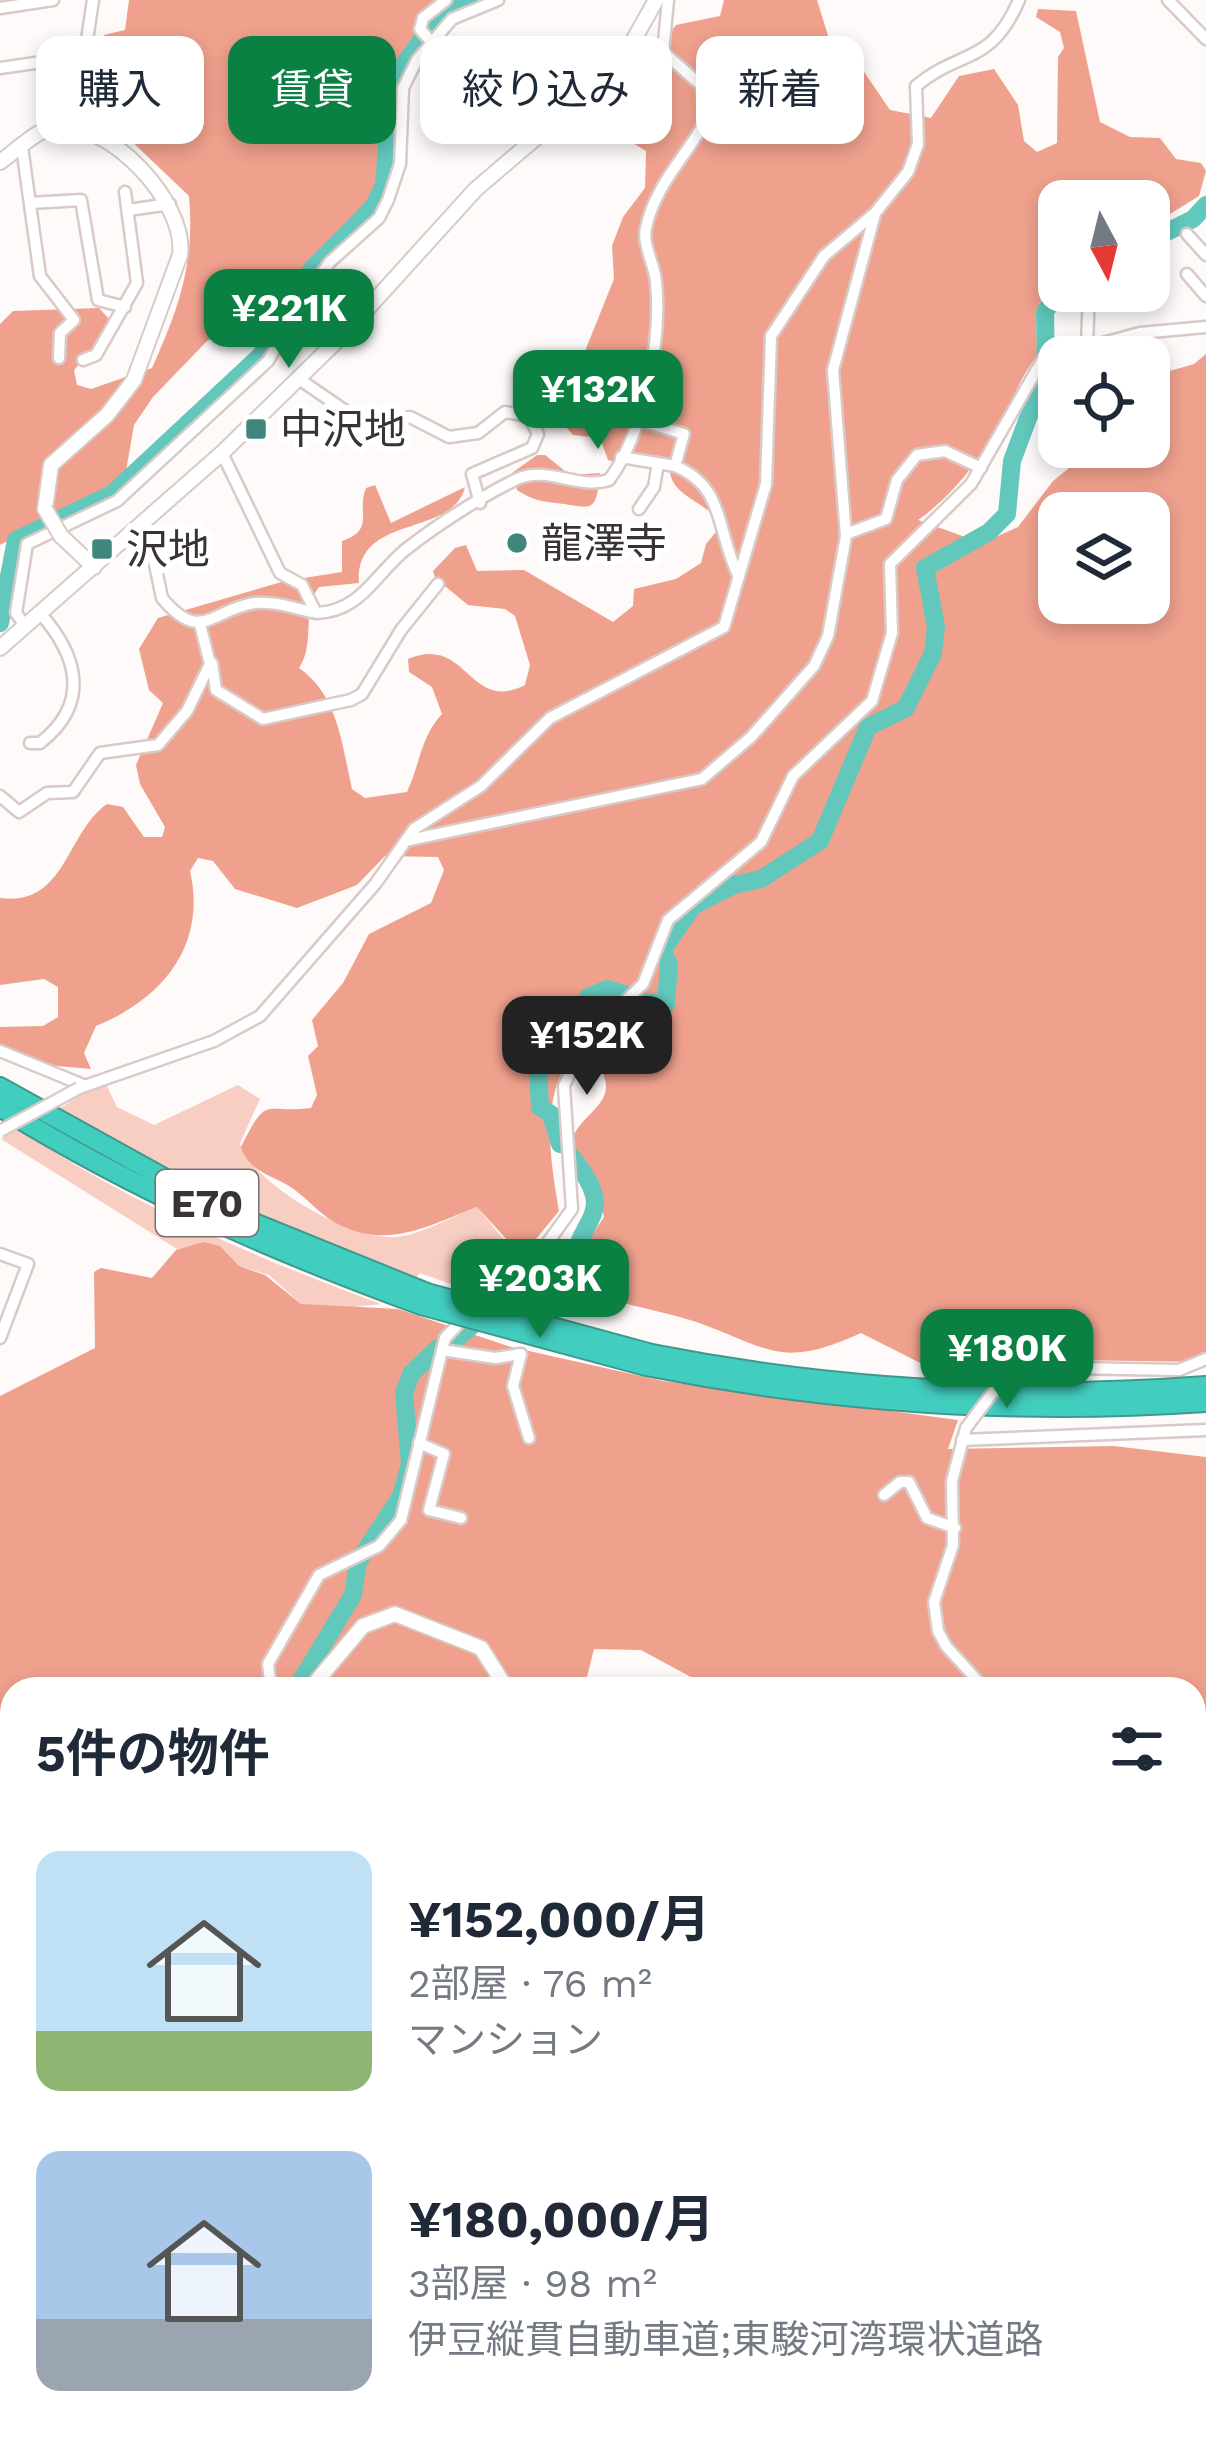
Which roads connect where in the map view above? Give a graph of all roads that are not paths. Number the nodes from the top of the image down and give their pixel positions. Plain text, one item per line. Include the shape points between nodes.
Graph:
1 (50, 0) edge
2 (93, 0) edge
3 (446, 0) edge
4 (498, 0) edge
5 (656, 0) edge
6 (668, 0) edge
7 (1019, 0) edge
8 (1168, 0) edge
9 (0, 8) edge
10 (87, 36) edge
11 (424, 36) edge
12 (436, 36) edge
13 (638, 36) edge
14 (1206, 39) edge
15 (420, 59) edge
16 (36, 63) edge
17 (0, 68) edge
18 (36, 135) edge
19 (111, 144) edge
20 (529, 144) edge
21 (22, 147) junction
22 (0, 162) edge
23 (125, 192) dead end
24 (30, 202) junction
25 (170, 204) junction
26 (128, 210) junction
27 (875, 213) junction
28 (1187, 234) dead end
29 (1206, 254) edge
30 (1186, 274) dead end
31 (1206, 296) edge
32 (124, 307) junction
33 (1206, 327) edge
34 (1127, 336) edge
35 (59, 358) dead end
36 (83, 360) dead end
37 (1038, 366) edge
38 (299, 379) junction
39 (635, 419) junction
40 (222, 453) junction
41 (621, 457) junction
42 (658, 463) junction
43 (675, 466) junction
44 (981, 468) junction
45 (479, 503) junction
46 (639, 509) dead end
47 (139, 526) junction
48 (846, 534) junction
49 (94, 567) junction
50 (739, 577) junction
51 (438, 584) dead end
52 (311, 612) junction
53 (40, 614) junction
54 (200, 624) junction
55 (26, 626) junction
56 (0, 648) edge
57 (211, 660) junction
58 (30, 743) dead end
59 (0, 796) edge
60 (406, 842) junction
61 (0, 1051) edge
62 (0, 1087) edge
63 (81, 1087) junction
64 (0, 1107) edge
65 (0, 1131) edge
66 (0, 1254) edge
67 (424, 1299) junction
68 (0, 1338) edge
69 (442, 1350) junction
70 (1206, 1359) edge
71 (649, 1360) junction
72 (1206, 1386) edge
73 (1206, 1402) edge
74 (1206, 1430) edge
75 (964, 1434) junction
76 (529, 1438) dead end
77 (419, 1444) junction
78 (884, 1495) dead end
79 (461, 1518) dead end
80 (955, 1528) junction
81 (270, 1677) edge
82 (320, 1677) edge
83 (500, 1677) edge
84 (975, 1677) edge

1 - 9 street
2 - 10 street
3 - 11 street via 423,18
4 - 12 street
5 - 13 street
6 - 39 street via 664,58 702,86 707,108 645,230 658,325
7 - 27 street via 980,54 916,86 914,160
8 - 14 street
15 - 55 street via 403,88 400,164 380,218 317,280 268,361 174,452 117,501 27,544 16,614
16 - 17 street
18 - 21 street
19 - 25 street
20 - 38 street
21 - 22 street
21 - 24 street
23 - 26 street
24 - 32 street via 81,200 98,300
24 - 35 street via 40,276 74,320 60,333
25 - 26 street
25 - 49 street, bridge via 180,255 151,344 119,401 51,465 46,508 61,536
26 - 32 street via 136,283
27 - 48 street via 833,370
27 - 50 street via 824,256 771,336 766,484
28 - 29 street
30 - 31 street
32 - 36 street via 96,355
33 - 34 street
37 - 44 street
38 - 40 street
38 - 45 street via 357,419 410,417 449,436 475,434 505,412 529,416 538,434 532,448 472,474
39 - 41 street
39 - 43 street via 684,434
40 - 47 street
40 - 52 street via 280,573 305,588
41 - 42 street
41 - 45 street via 602,482 528,475
42 - 43 street
42 - 46 street
43 - 50 street via 704,479
44 - 48 street via 945,451 917,455 897,480 886,519
44 - 69 street via 958,502 890,563 888,659 863,714 794,776 748,856 668,920 636,995 585,1040 563,1101 572,1209 543,1249 451,1328
45 - 52 street via 402,553 357,599 337,611
47 - 49 street
47 - 54 street via 162,598
48 - 60 street via 820,656 713,773
49 - 53 street
50 - 60 street via 720,632 550,718 481,786
51 - 57 street via 351,700 263,719 216,691
52 - 54 street via 260,603
53 - 55 street
53 - 58 street via 67,644 75,696 64,724
54 - 57 street
55 - 56 street
57 - 59 street via 187,711 158,745 100,753 73,792 47,794 19,812
60 - 63 street via 260,1016 214,1041
61 - 63 street
62 - 67 highway, E70 via 222,1210
63 - 65 street, bridge
64 - 67 highway, E70 via 201,1218
66 - 68 street via 28,1264
67 - 71 highway, E70, bridge
69 - 76 street via 521,1354 513,1386
69 - 77 street
70 - 75 street, bridge via 1179,1370 1012,1366
71 - 72 highway, E70 via 933,1390
71 - 73 highway, E70 via 782,1390 932,1406
74 - 75 street
75 - 80 street via 952,1481
77 - 79 street via 444,1454 429,1510
77 - 81 street via 401,1520 379,1546 319,1575 268,1664
78 - 80 street via 909,1482 927,1518
80 - 84 street via 936,1586 938,1631
82 - 83 street via 363,1626 395,1614 482,1648

